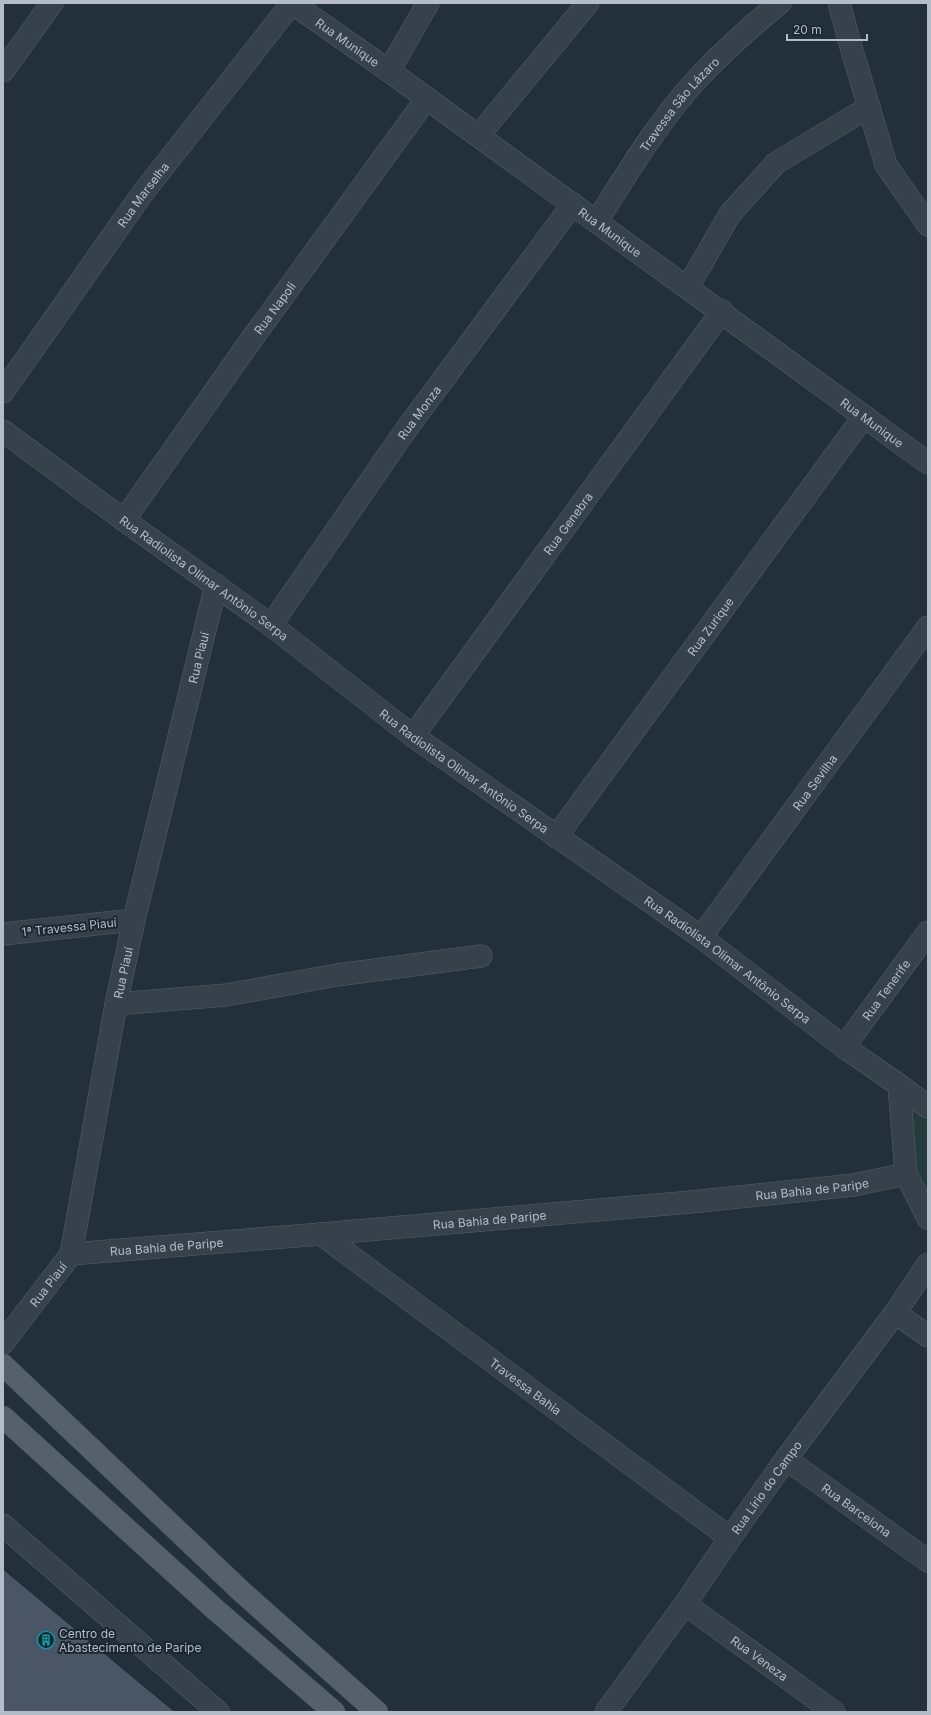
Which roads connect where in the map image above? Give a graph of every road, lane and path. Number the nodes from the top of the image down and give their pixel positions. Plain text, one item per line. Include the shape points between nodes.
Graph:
1 (52, 3) edge
2 (292, 3) edge
3 (428, 3) edge
4 (588, 3) edge
5 (780, 3) edge
6 (840, 3) edge
7 (3, 71) edge
8 (390, 71) junction
9 (427, 98) junction
10 (869, 107) junction
11 (479, 135) junction
12 (573, 204) junction
13 (597, 221) junction
14 (928, 225) edge
15 (688, 287) junction
16 (722, 311) junction
17 (3, 392) edge
18 (864, 416) junction
19 (3, 431) edge
20 (927, 459) edge
21 (124, 520) junction
22 (216, 585) junction
23 (271, 625) junction
24 (928, 627) edge
25 (413, 736) junction
26 (556, 837) junction
27 (134, 920) junction
28 (928, 932) edge
29 (3, 934) edge
30 (701, 937) junction
31 (481, 956) dead end
32 (116, 1004) junction
33 (844, 1047) junction
34 (899, 1085) junction
35 (928, 1107) edge
36 (906, 1174) junction
37 (928, 1218) edge
38 (321, 1234) junction
39 (71, 1254) junction
40 (928, 1264) edge
41 (896, 1313) junction
42 (928, 1336) edge
43 (3, 1343) edge
44 (3, 1365) edge
45 (3, 1416) edge
46 (786, 1459) junction
47 (3, 1525) edge
48 (730, 1538) junction
49 (928, 1561) edge
50 (685, 1604) junction
51 (218, 1712) edge
52 (334, 1712) edge
53 (377, 1712) edge
54 (606, 1712) edge
55 (834, 1712) edge

1 - 7 street
2 - 8 street, Rua Munique
2 - 17 street, Rua Marselha via 142,194
3 - 8 street
4 - 11 street
5 - 13 street, Travessa São Lázaro via 749,28 698,78 631,168
6 - 10 street
8 - 9 street, Rua Munique
9 - 11 street, Rua Munique
9 - 21 street, Rua Napoli
10 - 14 street via 886,165
10 - 15 street via 776,163 730,214
11 - 12 street, Rua Munique
12 - 13 street, Rua Munique
12 - 23 street, Rua Monza via 405,432
13 - 15 street, Rua Munique
15 - 16 street, Rua Munique
16 - 18 street, Rua Munique
16 - 25 street, Rua Genebra
18 - 20 street, Rua Munique
18 - 26 street, Rua Zurique
19 - 21 street, Rua Radiolista Olimar Antônio Serpa
21 - 22 street, Rua Radiolista Olimar Antônio Serpa
22 - 23 street, Rua Radiolista Olimar Antônio Serpa
22 - 27 street, Rua Piauí
23 - 25 street, Rua Radiolista Olimar Antônio Serpa
24 - 30 street, Rua Sevilha
25 - 26 street, Rua Radiolista Olimar Antônio Serpa
26 - 30 street, Rua Radiolista Olimar Antônio Serpa
27 - 29 street, 1ª Travessa Piauí
27 - 32 street, Rua Piauí
28 - 33 street, Rua Tenerife
30 - 33 street, Rua Radiolista Olimar Antônio Serpa
31 - 32 street via 337,975 226,995
32 - 39 street, Rua Piauí
33 - 34 street, Rua Radiolista Olimar Antônio Serpa
34 - 35 street, Rua Radiolista Olimar Antônio Serpa
34 - 36 street
36 - 37 street
36 - 38 street, Rua Bahia de Paripe via 847,1186 691,1202
38 - 39 street, Rua Bahia de Paripe
38 - 48 street, Travessa Bahia
39 - 43 street, Rua Piauí
40 - 41 street, Rua Lírio do Campo
41 - 42 street
41 - 46 street, Rua Lírio do Campo
44 - 53 main road via 242,1592
45 - 52 main road via 217,1611
46 - 48 street, Rua Lírio do Campo
46 - 49 street, Rua Barcelona
47 - 51 street
48 - 50 street, Rua Lírio do Campo
50 - 54 street, Rua Lírio do Campo
50 - 55 street, Rua Veneza

